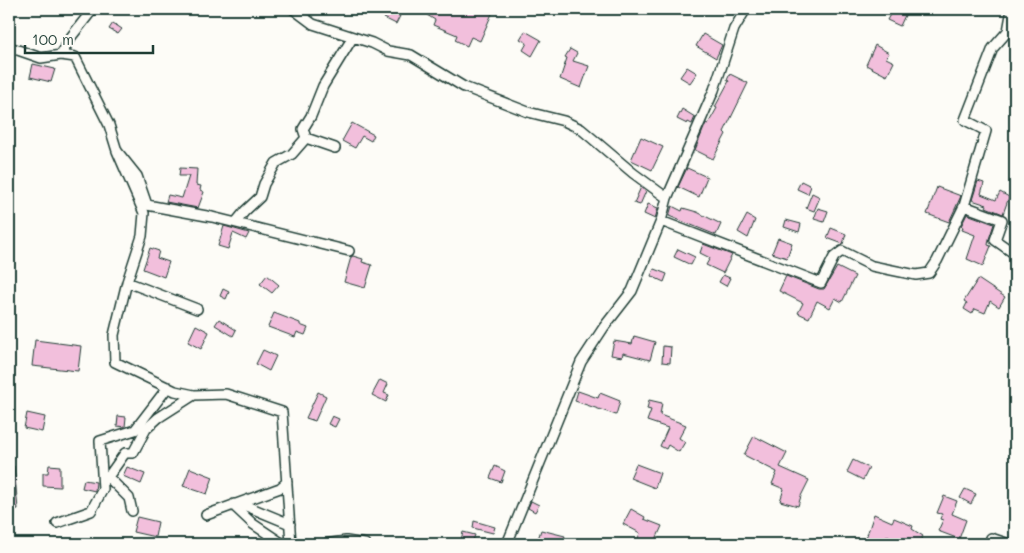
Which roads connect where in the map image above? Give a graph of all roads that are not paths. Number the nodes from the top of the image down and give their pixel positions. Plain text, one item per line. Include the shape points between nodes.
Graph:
1 (92, 9) edge
2 (293, 9) edge
3 (746, 9) edge
4 (1012, 9) edge
5 (353, 37) junction
6 (9, 47) edge
7 (61, 55) junction
8 (306, 138) junction
9 (335, 148) dead end
10 (117, 151) junction
11 (667, 198) junction
12 (964, 206) junction
13 (661, 221) junction
14 (236, 222) junction
15 (349, 251) dead end
16 (1015, 254) edge
17 (127, 282) junction
18 (197, 309) dead end
19 (168, 387) junction
20 (194, 395) junction
21 (287, 482) junction
22 (237, 503) junction
23 (132, 511) dead end
24 (206, 515) dead end
25 (57, 523) dead end
26 (290, 524) junction
27 (991, 538) dead end
28 (283, 544) edge
29 (291, 544) edge
30 (326, 544) edge
31 (364, 544) edge
32 (507, 544) edge
33 (1009, 544) edge

1 - 7 street
2 - 5 street via 313,24
3 - 11 street via 734,29 714,90
4 - 12 street via 1008,31 993,48 966,120 986,131
5 - 8 street via 323,86 303,129
5 - 11 street via 388,51 411,55 464,87 581,129
6 - 7 street via 41,58
7 - 10 street via 75,57 109,125
8 - 9 street
8 - 14 street via 292,154 276,163 260,197
10 - 14 street via 137,176 147,205
10 - 17 street via 144,213 142,236
11 - 13 street
12 - 13 street via 929,273 916,275 872,266 842,251 834,257 821,283
12 - 16 street via 1002,220 995,240
13 - 32 street via 632,292 580,362
14 - 15 street
17 - 18 street
17 - 19 street via 114,334 115,362
19 - 20 street
19 - 25 street via 135,430 100,441 103,489 91,511
20 - 21 street via 226,394 282,412
20 - 23 street via 146,429 133,453 125,454 108,477 129,498
21 - 22 street via 280,488
21 - 26 street
22 - 24 street
22 - 26 street
22 - 28 street via 236,508 252,524
26 - 29 street
27 - 33 street
30 - 31 street via 346,541

